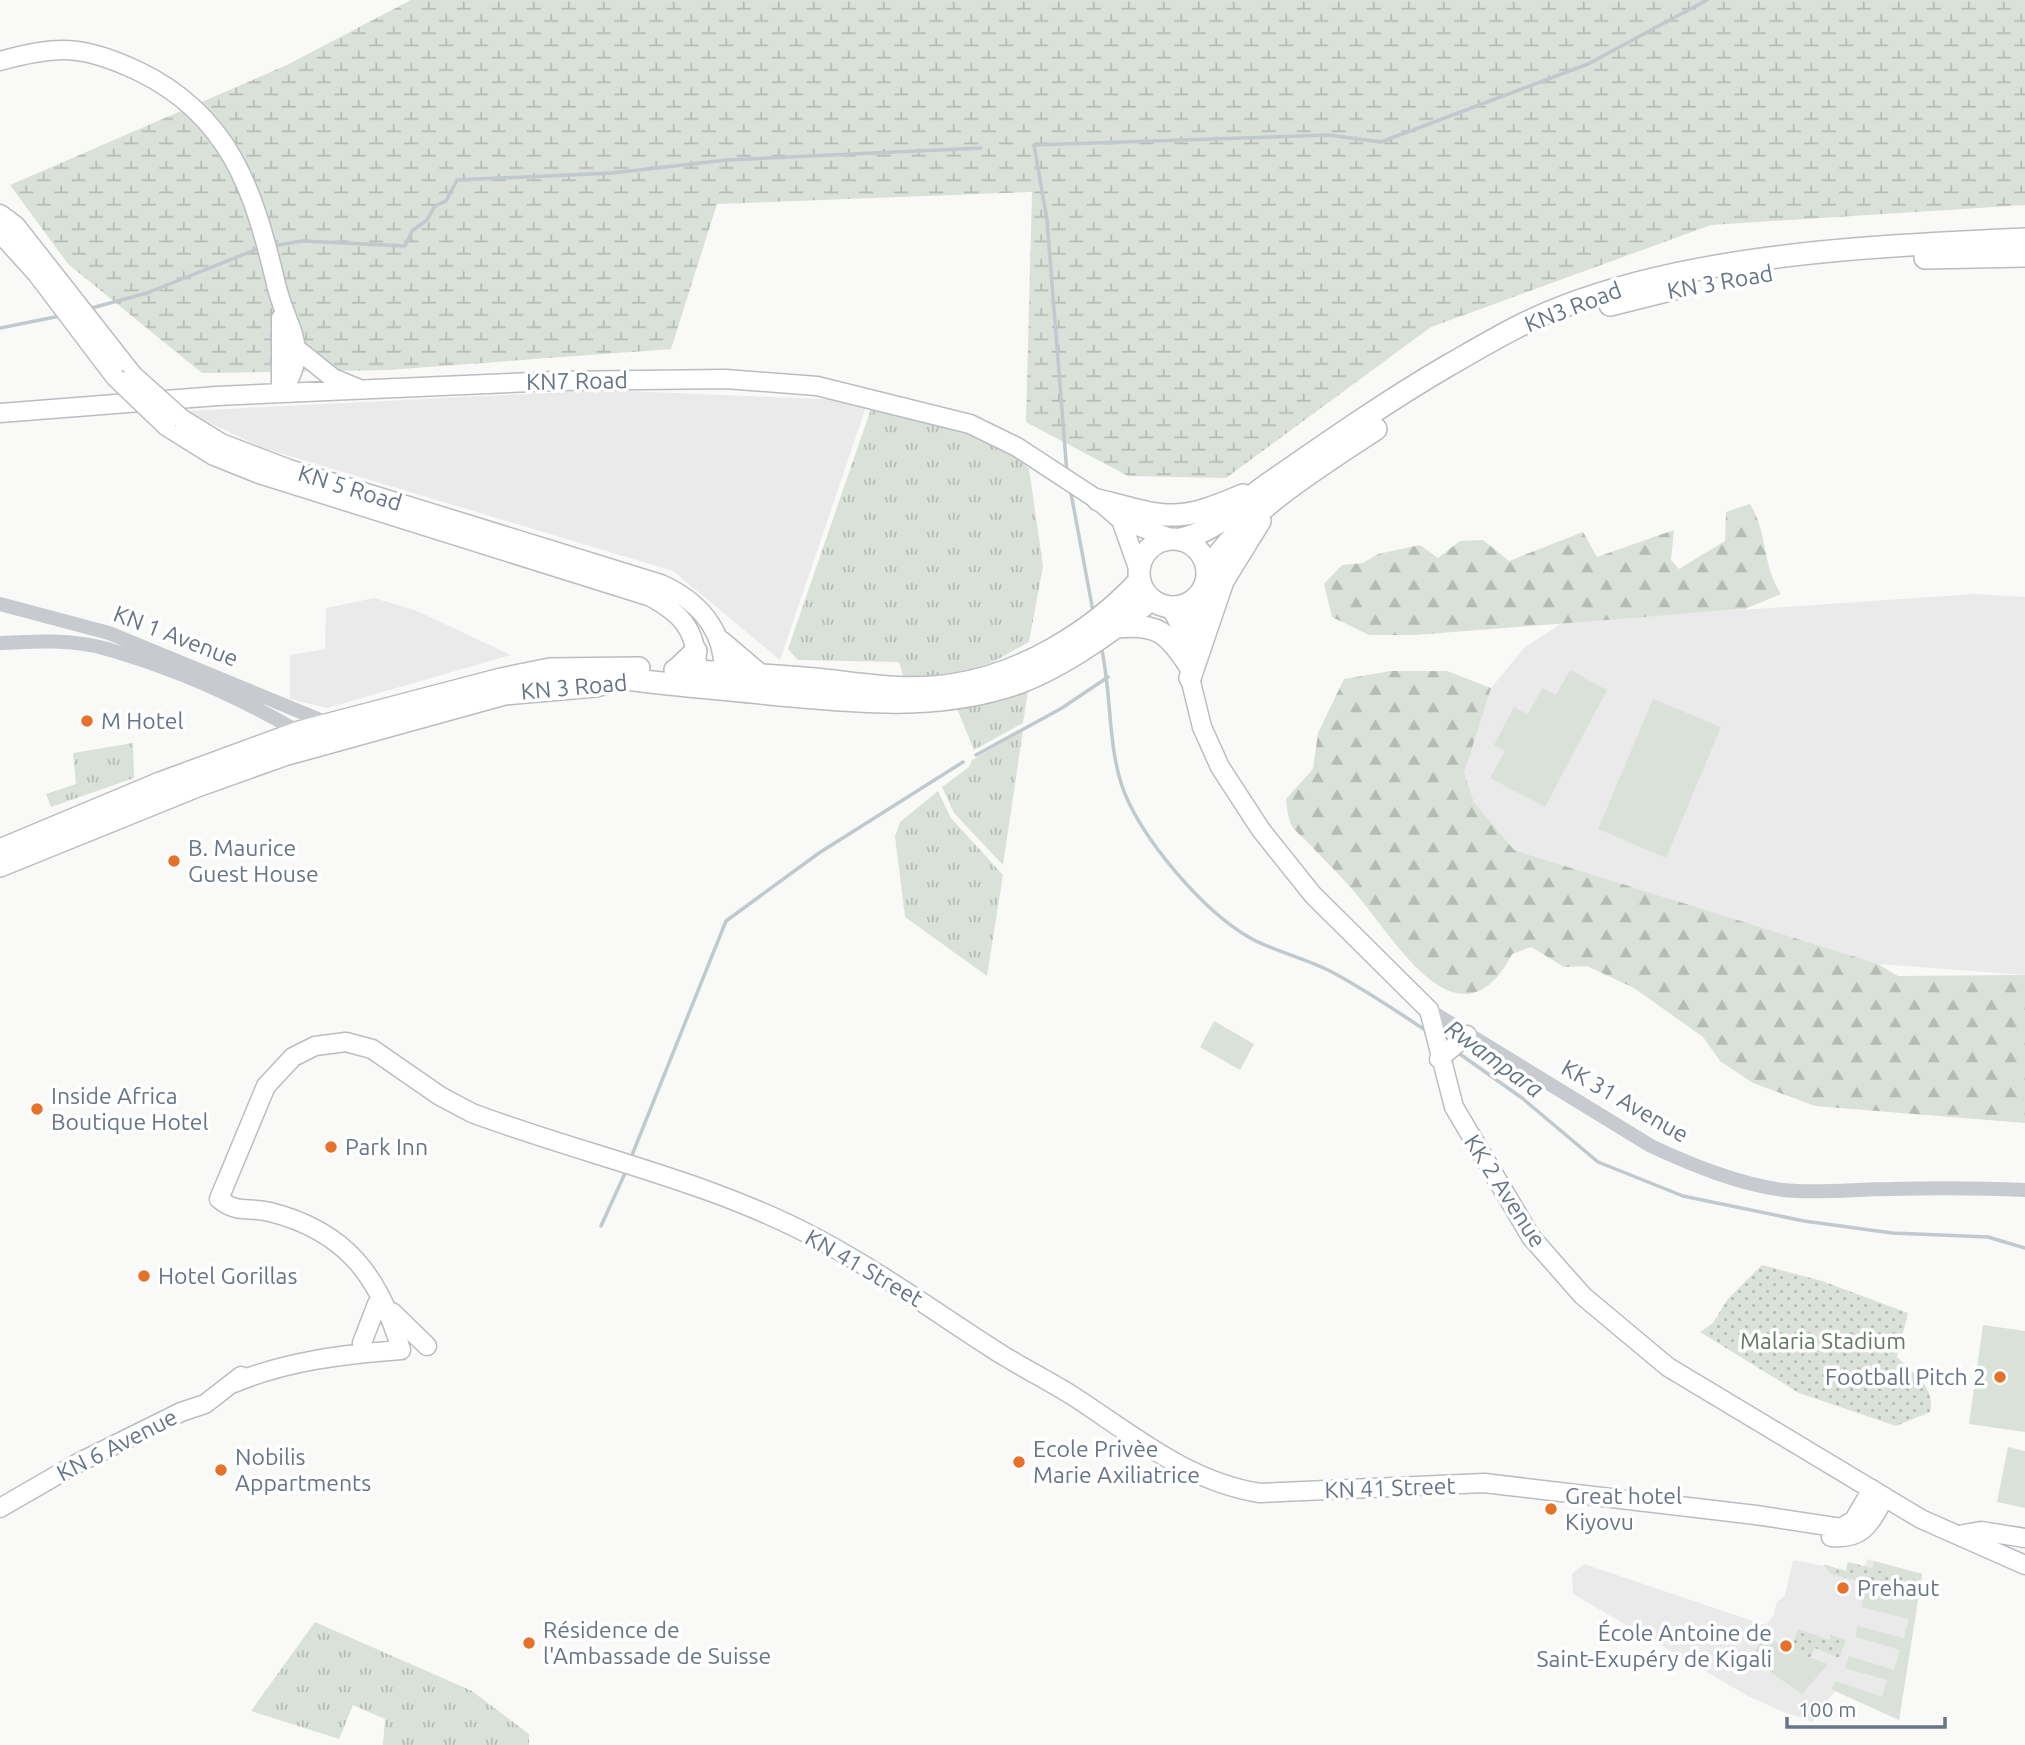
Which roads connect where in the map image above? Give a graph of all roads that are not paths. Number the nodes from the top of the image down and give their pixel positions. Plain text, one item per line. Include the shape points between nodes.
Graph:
1 (0, 61) edge
2 (0, 214) edge
3 (0, 233) edge
4 (2025, 239) edge
5 (2025, 256) edge
6 (75, 312) junction
7 (290, 351) junction
8 (360, 389) junction
9 (281, 393) junction
10 (218, 396) junction
11 (0, 413) edge
12 (174, 423) junction
13 (1271, 493) junction
14 (1098, 500) junction
15 (1121, 520) junction
16 (1177, 539) junction
17 (1207, 570) junction
18 (1139, 574) junction
19 (1197, 598) junction
20 (1150, 600) junction
21 (0, 604) edge
22 (1171, 608) junction
23 (1118, 627) junction
24 (721, 642) junction
25 (1189, 642) junction
26 (0, 643) edge
27 (691, 670) junction
28 (1190, 671) junction
29 (760, 675) junction
30 (723, 681) junction
31 (332, 724) junction
32 (299, 732) junction
33 (0, 850) edge
34 (0, 866) edge
35 (1429, 1010) junction
36 (1468, 1035) junction
37 (1439, 1059) junction
38 (2025, 1189) edge
39 (381, 1304) junction
40 (362, 1343) junction
41 (395, 1345) junction
42 (427, 1346) dead end
43 (234, 1383) junction
44 (1878, 1493) junction
45 (0, 1508) edge
46 (1958, 1535) junction
47 (2025, 1538) edge
48 (2025, 1566) edge

1 - 7 main road via 77,48 107,56 189,101 229,150 248,185
2 - 6 main road, KN 5 Road via 16,226
3 - 6 main road, KN 5 Road
4 - 13 highway, KN3 Road via 1776,258 1639,282 1564,306 1446,367
5 - 13 highway, KN 3 Road via 1921,258 1771,272 1600,307 1541,330 1447,382
6 - 12 main road, KN 5 Road, bridge via 124,376
7 - 8 main road
7 - 9 main road via 293,375
7 - 10 main road via 271,377
8 - 9 main road, KN7 Road
8 - 14 main road, KN7 Road via 669,379 817,386 970,424 1017,447
9 - 10 main road, KN7 Road
10 - 11 main road, KN7 Road
12 - 24 main road, KN 5 Road via 289,470 661,584 701,610
12 - 27 main road, KN 5 Road via 214,456 259,474 651,597 688,625
13 - 14 highway via 1191,515 1160,515
13 - 16 highway, KN3 Road via 1209,529
13 - 17 highway, KN 3 Road
13 - 28 highway via 1223,581
14 - 15 main road, KN7 Road
15 - 16 main road, KN7 Road
15 - 18 main road, KN7 Road
16 - 17 highway via 1200,552
16 - 18 highway via 1150,547
17 - 19 highway via 1204,589
18 - 20 highway
18 - 29 highway, KN 3 Road via 1113,609 1011,670 953,685 895,689
19 - 22 highway
19 - 25 main road
20 - 22 highway
20 - 23 highway, KN 3 Road
21 - 31 street, KN 1 Avenue via 109,633
22 - 25 main road
23 - 28 highway via 1138,625 1164,633
23 - 30 highway, KN 3 Road via 1007,687 948,700 873,703
24 - 29 highway
24 - 30 main road, KN 5 Road
25 - 28 main road
26 - 32 street, KN 1 Avenue via 67,642 106,648 233,695
27 - 30 highway, KN 3 Road
27 - 31 highway, KN 3 Road via 550,669
27 - 34 highway, KN 3 Road via 595,686 505,694 395,722 200,785
28 - 35 main road via 1208,745 1261,830 1312,895
29 - 30 highway, KN 3 Road
31 - 32 highway, KN 3 Road
32 - 33 highway, KN 3 Road via 160,783
35 - 36 street, KK 31 Avenue
35 - 37 main road, KK 2 Avenue
36 - 37 main road
36 - 38 street, KK 31 Avenue via 1651,1146 1745,1180 1823,1192
37 - 44 main road, KK 2 Avenue via 1454,1107 1478,1152 1531,1237 1583,1296 1668,1367
39 - 40 main road
39 - 41 main road, KN 41 Street
39 - 42 main road
39 - 44 main road, KN 41 Street via 351,1262 348,1250 315,1229 268,1211 232,1209 219,1199 266,1086 293,1058 332,1042 363,1045 384,1054 440,1096 472,1113 734,1201 813,1236 912,1293 1188,1472 1212,1482 1259,1493 1484,1483 1846,1528
40 - 41 main road, KN 6 Avenue
40 - 43 main road, KN 6 Avenue via 251,1367
41 - 43 main road, KN 6 Avenue via 303,1362
43 - 45 main road, KN 6 Avenue via 205,1404 78,1463
44 - 46 main road, KK 2 Avenue
46 - 47 main road via 1981,1531
46 - 48 main road, KK 2 Avenue

